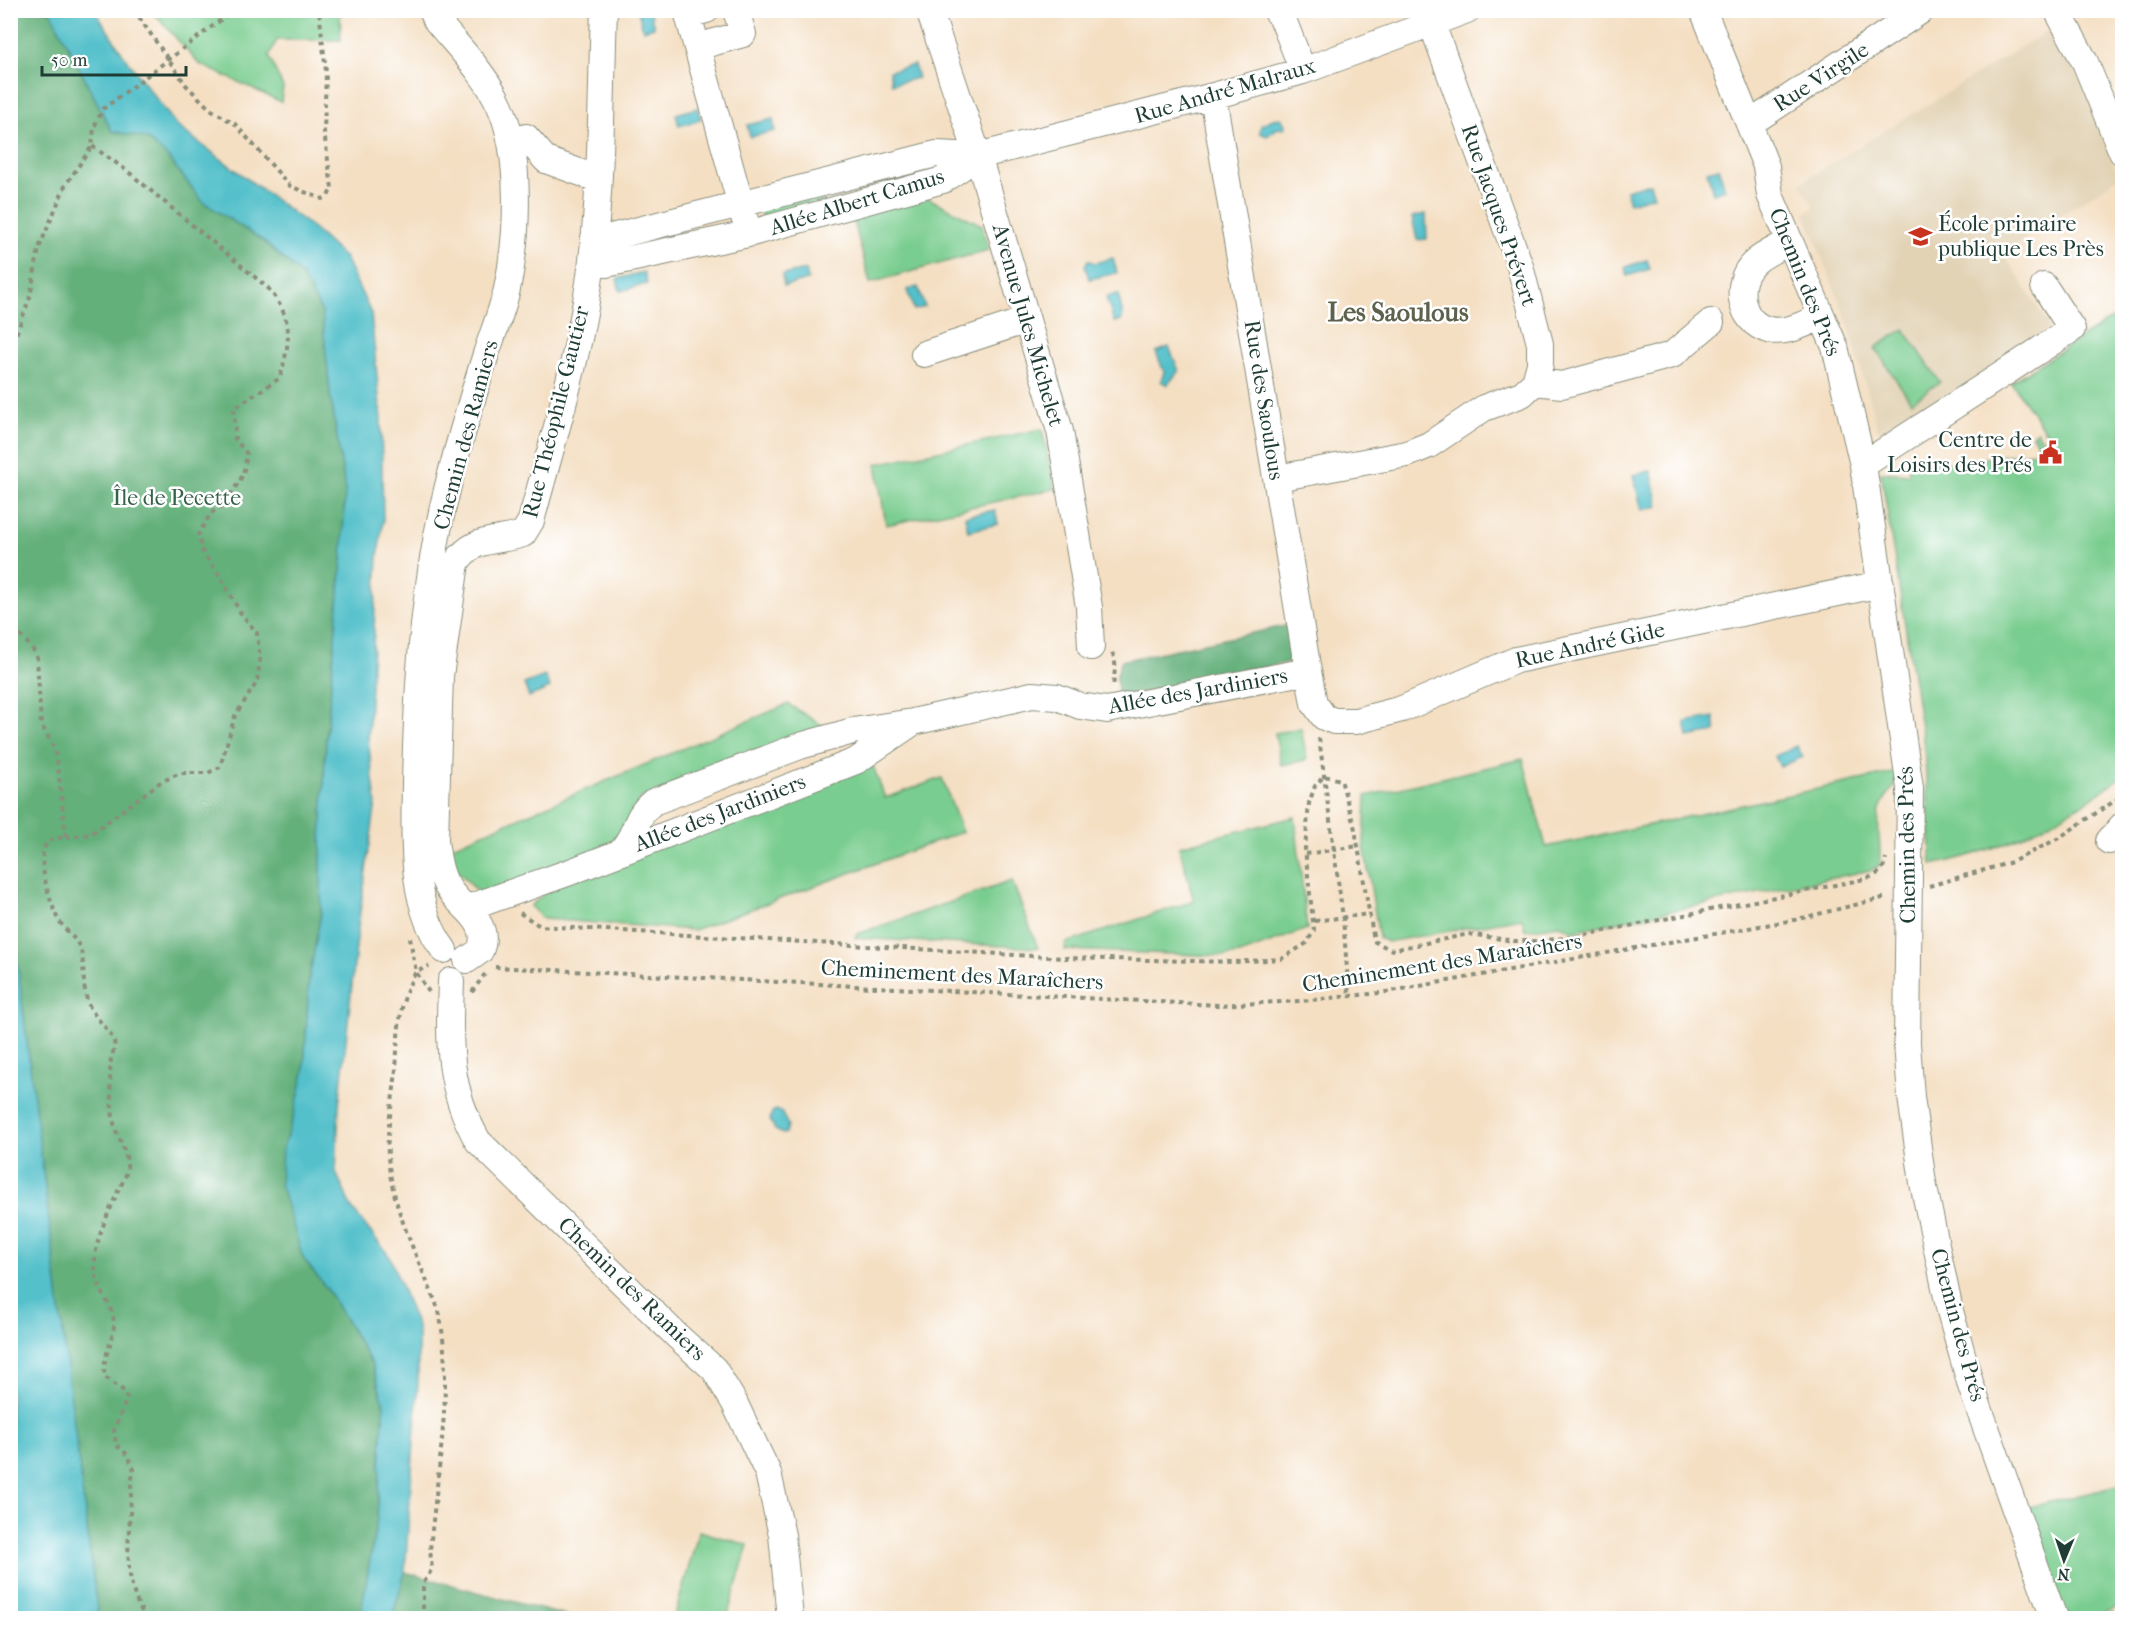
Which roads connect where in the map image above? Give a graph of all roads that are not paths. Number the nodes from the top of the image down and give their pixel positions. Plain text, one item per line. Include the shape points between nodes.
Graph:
1 (432, 10) edge
2 (604, 10) edge
3 (706, 10) edge
4 (735, 10) edge
5 (929, 10) edge
6 (1276, 10) edge
7 (1467, 10) edge
8 (1703, 10) edge
9 (1922, 10) edge
10 (2058, 10) edge
11 (1432, 24) junction
12 (697, 47) junction
13 (1303, 70) junction
14 (1213, 96) junction
15 (1749, 124) junction
16 (525, 137) dead end
17 (2122, 152) edge
18 (978, 156) junction
19 (598, 179) junction
20 (827, 182) junction
21 (741, 204) junction
22 (837, 210) junction
23 (748, 234) junction
24 (1790, 241) junction
25 (593, 250) junction
26 (2044, 286) dead end
27 (1822, 317) junction
28 (1027, 320) junction
29 (1711, 322) dead end
30 (924, 354) dead end
31 (1535, 382) junction
32 (1863, 465) junction
33 (1277, 478) junction
34 (1881, 584) junction
35 (1091, 637) road end
36 (1308, 671) junction
37 (1319, 710) joint
38 (913, 722) junction
39 (853, 731) junction
40 (862, 758) junction
41 (621, 851) junction
42 (468, 908) junction
43 (443, 965) junction
44 (790, 1618) edge
45 (2054, 1618) edge

1 - 43 street, Chemin des Ramiers via 436,21 488,84 500,105 515,187 507,290 446,492 429,593 417,704 417,875 426,919
2 - 19 street, Rue Théophile Gautier
3 - 12 street via 688,15
4 - 12 street via 743,34
5 - 18 street, Avenue Jules Michelet
6 - 13 street
7 - 11 street, Rue André Malraux
8 - 15 street, Chemin des Prés
9 - 15 street, Rue Virgile
10 - 17 street via 2085,62
11 - 13 street, Rue André Malraux
11 - 31 street, Rue Jacques Prévert via 1520,266 1540,344
12 - 21 street
13 - 14 street, Rue André Malraux
14 - 18 street, Rue André Malraux
14 - 33 street, Rue des Saoulous
15 - 24 street, Chemin des Prés via 1766,166 1770,195
16 - 19 street via 546,160
18 - 20 street, Allée Albert Camus via 936,154
18 - 22 street, Allée Albert Camus via 943,180
18 - 28 street, Avenue Jules Michelet
19 - 25 street, Rue Théophile Gautier
20 - 21 street, Allée Albert Camus
20 - 22 street
21 - 23 street
21 - 25 street, Allée Albert Camus via 607,238
22 - 23 street, Allée Albert Camus
23 - 25 street, Allée Albert Camus via 606,264
24 - 27 street, Chemin des Prés
24 - 27 street via 1754,262 1743,277 1740,295 1744,308 1754,323 1767,330 1785,331
25 - 42 street, Rue Théophile Gautier via 565,396 531,521 523,534 476,543 456,563 440,676 435,840 438,864 448,888
26 - 32 street via 2072,329
27 - 32 street, Chemin des Prés via 1835,347
28 - 30 street
28 - 35 street, Avenue Jules Michelet via 1060,431
29 - 31 street via 1672,355 1562,386
31 - 33 street via 1522,394 1484,408 1429,445 1407,454
32 - 34 street, Chemin des Prés
33 - 36 street, Rue des Saoulous
34 - 37 street, Rue André Gide via 1516,660 1402,709 1356,721 1335,721
34 - 45 street, Chemin des Prés via 1910,788 1907,1043 1923,1183 1950,1311 1971,1386
36 - 37 street, Rue des Saoulous
36 - 38 street, Allée des Jardiniers via 1107,710 1032,695
38 - 39 street, Allée des Jardiniers
38 - 40 street, Allée des Jardiniers
39 - 40 street via 868,745
39 - 41 street, Allée des Jardiniers via 800,746 653,802 641,811 633,838
40 - 41 street, Allée des Jardiniers
41 - 42 street, Allée des Jardiniers
42 - 43 street, Rue Théophile Gautier via 482,934 477,964 465,975
43 - 44 street, Chemin des Ramiers via 454,1083 463,1114 478,1141 714,1369 735,1402 768,1473 782,1535

